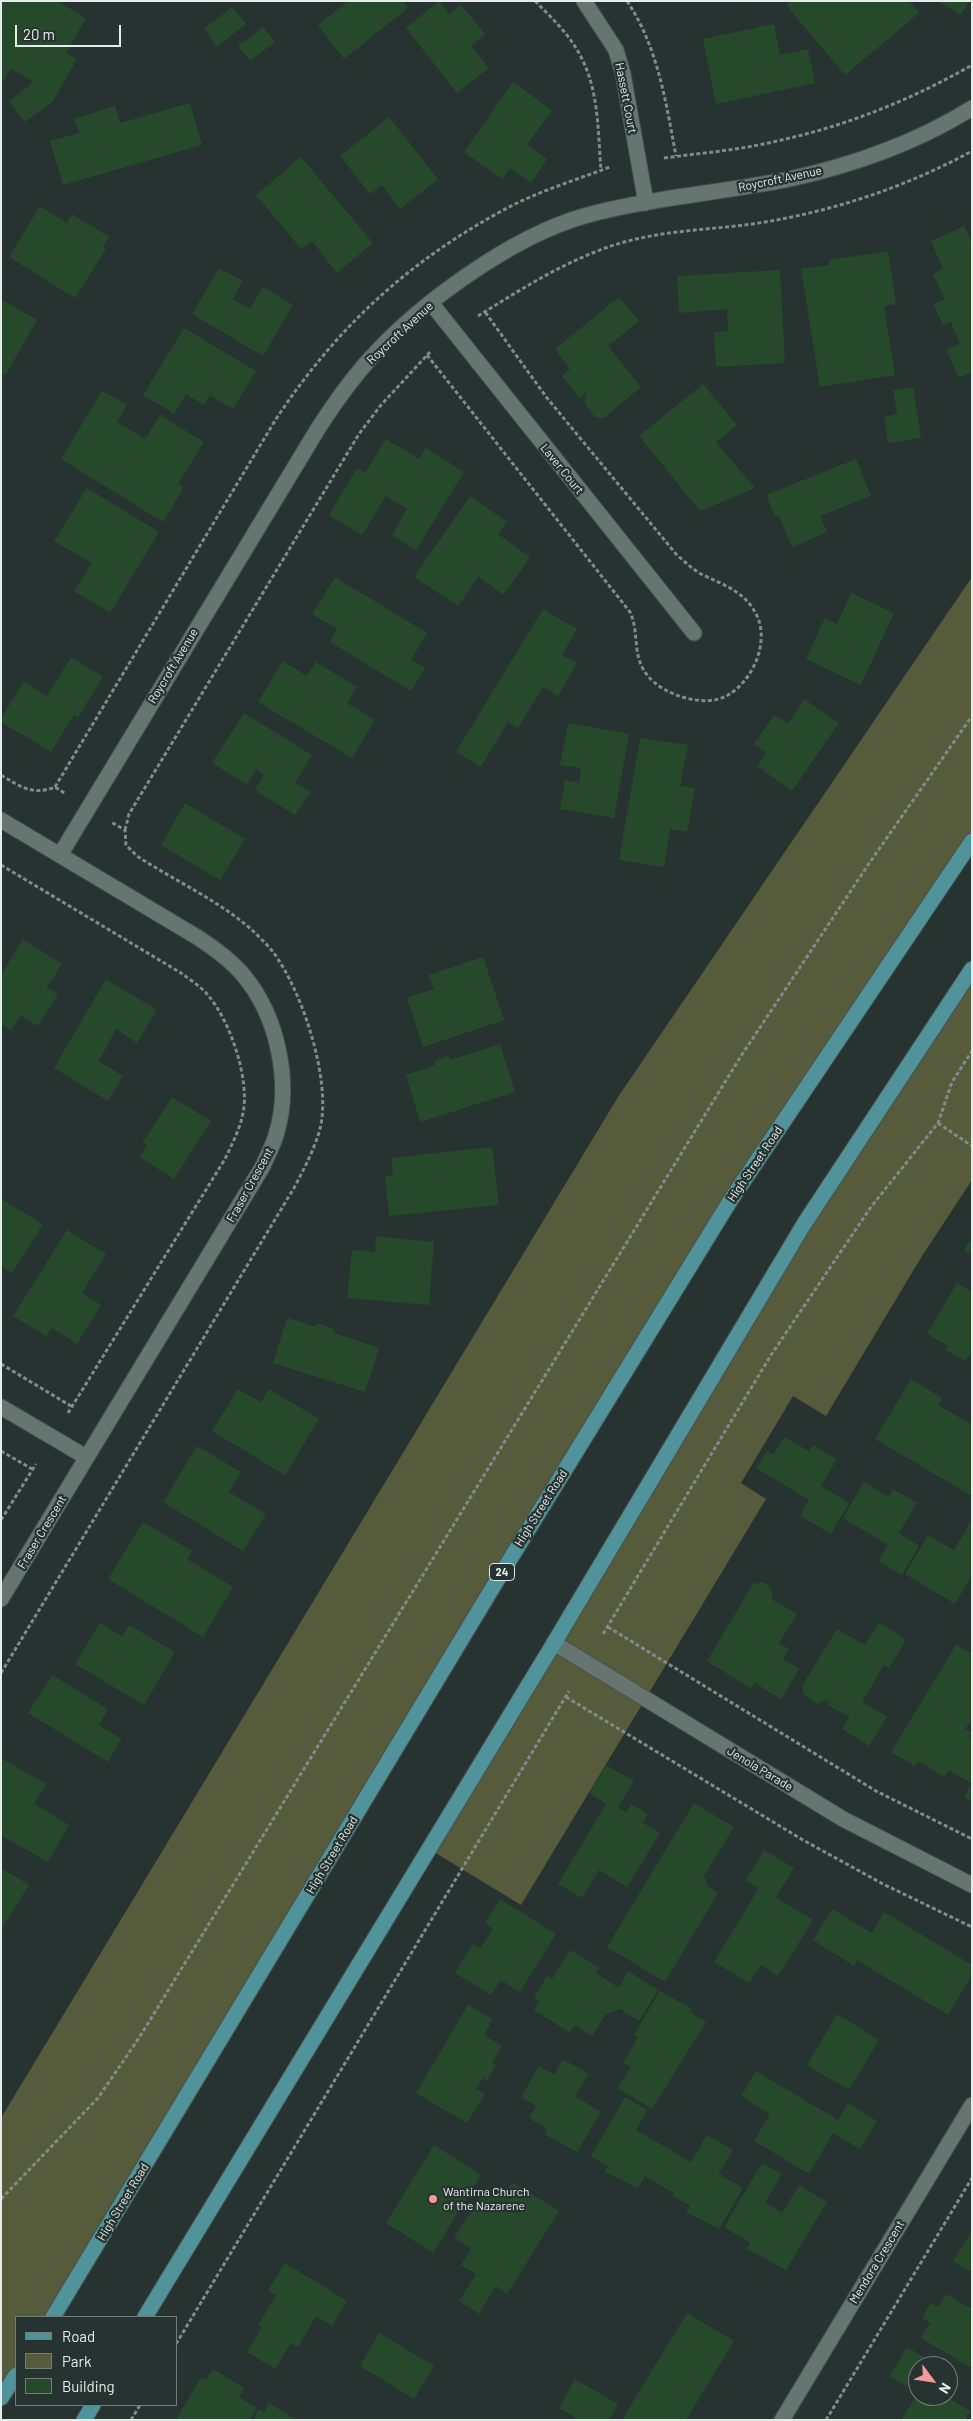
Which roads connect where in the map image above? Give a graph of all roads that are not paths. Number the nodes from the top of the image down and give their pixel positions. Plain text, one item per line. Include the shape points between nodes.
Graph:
1 (584, 1) edge
2 (972, 108) edge
3 (646, 203) junction
4 (431, 303) junction
5 (694, 633) dead end
6 (1, 820) edge
7 (970, 847) edge
8 (60, 855) junction
9 (972, 969) edge
10 (1, 1407) edge
11 (86, 1457) junction
12 (1, 1599) edge
13 (554, 1643) junction
14 (972, 1885) edge
15 (972, 2105) edge
16 (59, 2316) edge
17 (144, 2316) edge
18 (15, 2377) edge
19 (1, 2398) edge
20 (92, 2406) edge
21 (84, 2420) edge
22 (782, 2420) edge

1 - 3 street, Hassett Court via 616,50
2 - 3 street, Roycroft Avenue via 874,155 831,168 786,180
3 - 4 street, Roycroft Avenue via 583,216 533,237 492,260
4 - 5 street, Laver Court
4 - 8 street, Roycroft Avenue via 370,359 319,427
6 - 8 street, Fraser Crescent
7 - 16 main road, High Street Road / 24 via 725,1209 493,1587
8 - 11 street, Fraser Crescent via 221,954 244,976 261,1003 275,1034 281,1066 282,1096 277,1134 263,1166
9 - 13 main road via 804,1224
10 - 11 street
11 - 12 street, Fraser Crescent
13 - 14 street, Jenola Parade via 843,1819
13 - 17 main road
15 - 22 street, Mendora Crescent
18 - 19 main road
20 - 21 main road

